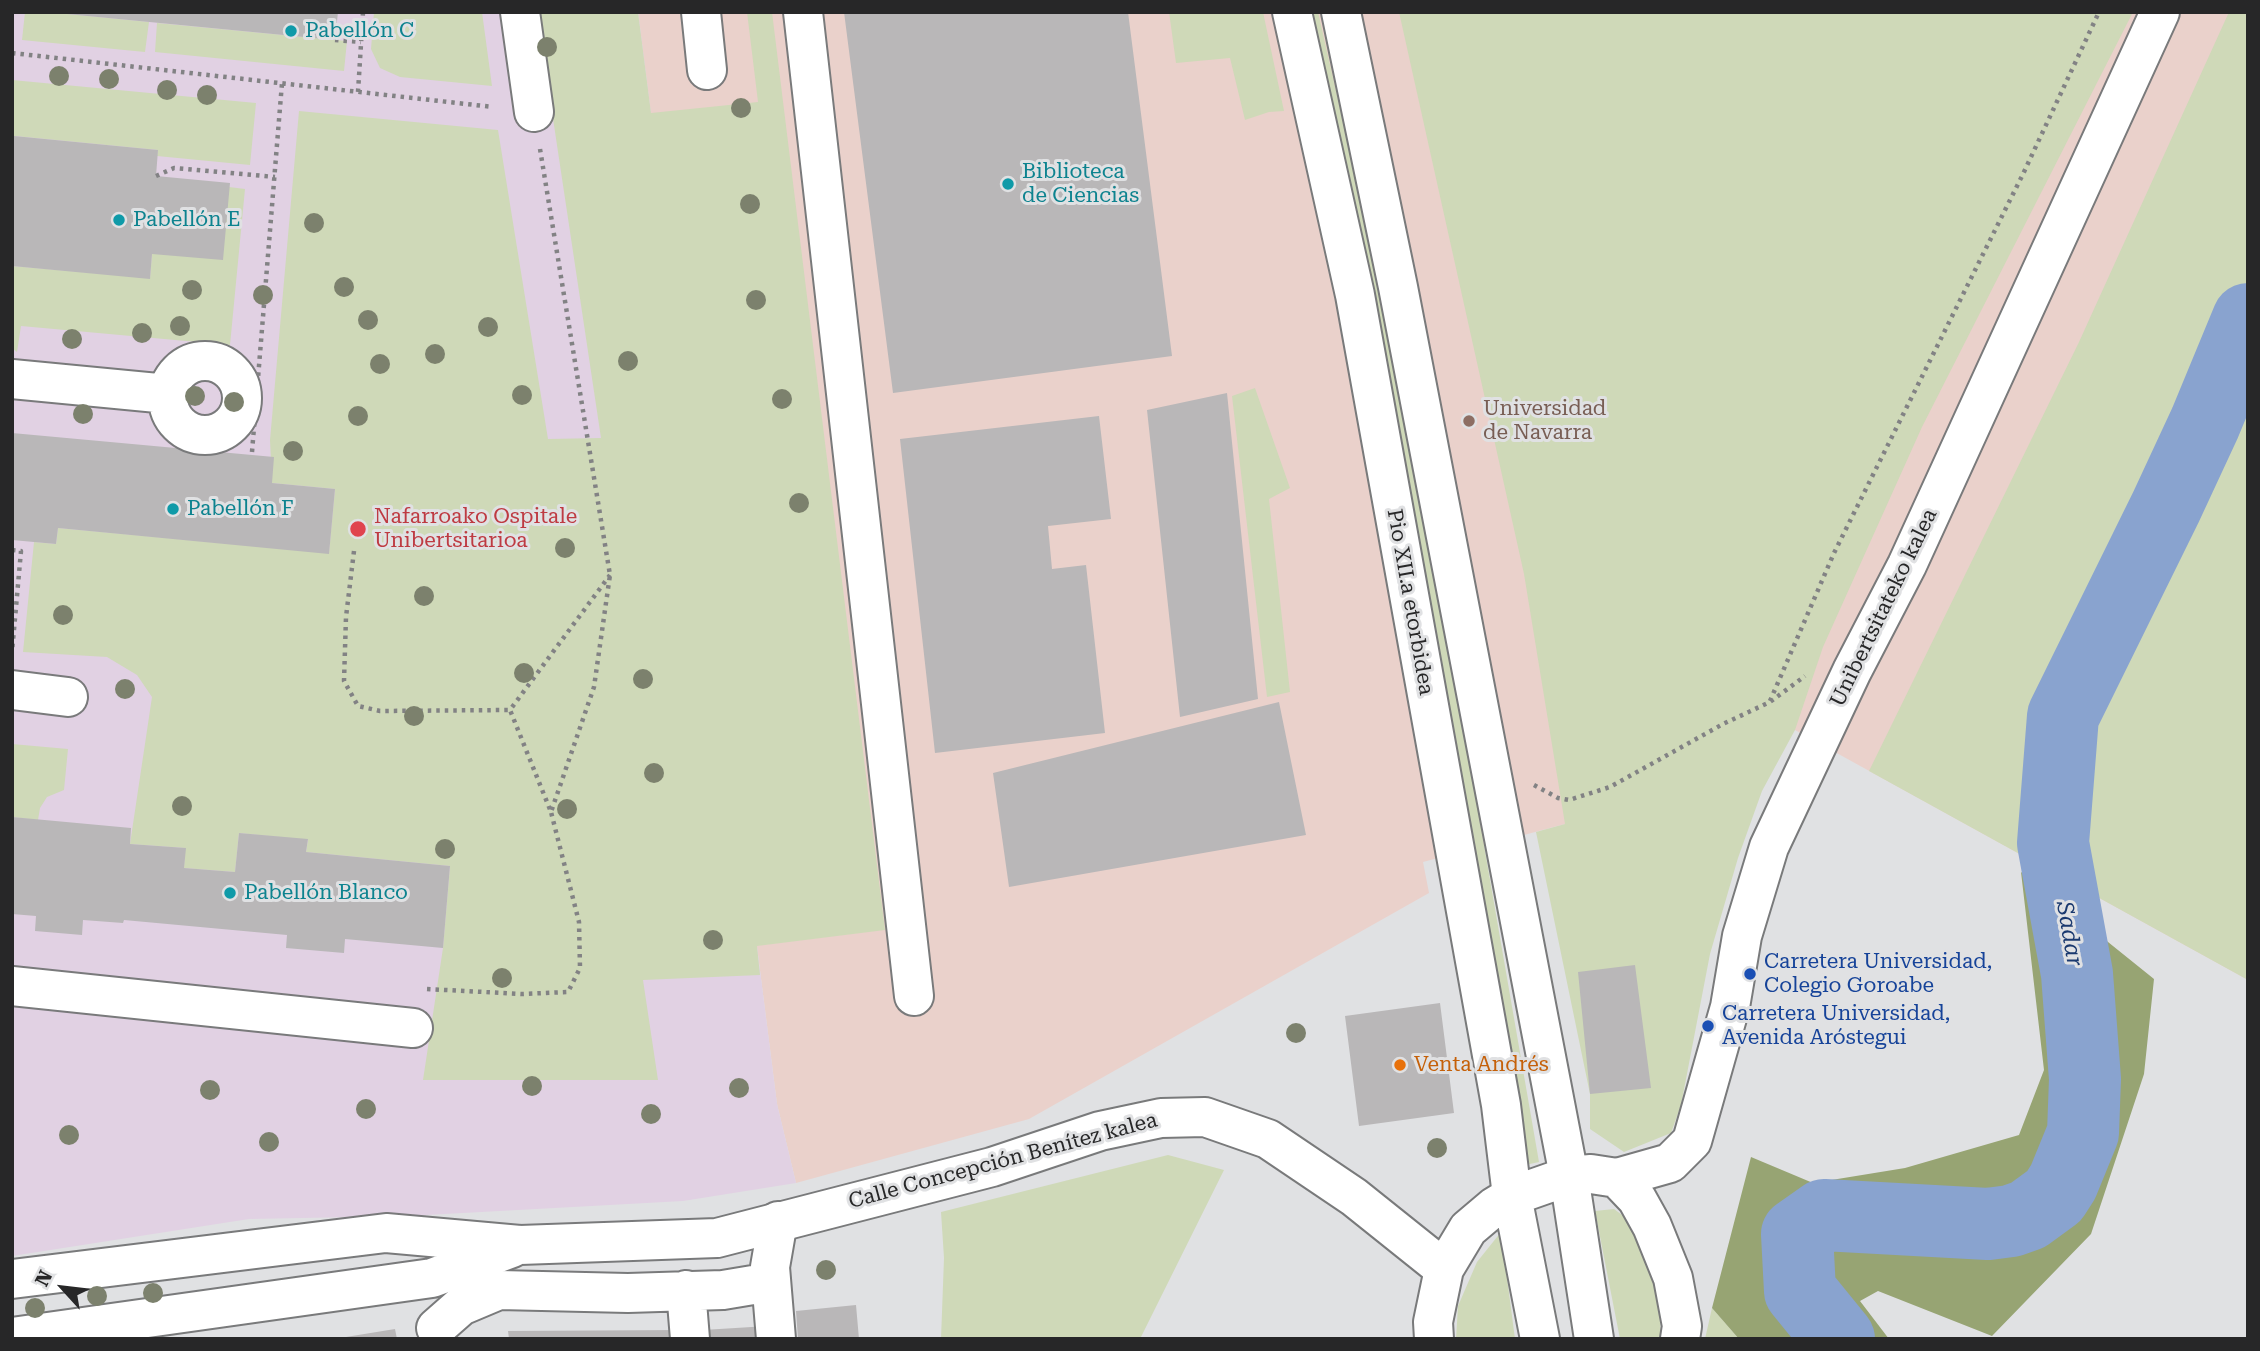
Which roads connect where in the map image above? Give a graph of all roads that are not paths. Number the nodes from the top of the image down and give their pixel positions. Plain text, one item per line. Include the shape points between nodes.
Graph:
1 (520, 12) edge
2 (701, 12) edge
3 (803, 12) edge
4 (1292, 12) edge
5 (1341, 12) edge
6 (2160, 12) edge
7 (707, 70) dead end
8 (534, 112) road end
9 (12, 379) edge
10 (168, 394) dead end
11 (12, 690) edge
12 (68, 697) dead end
13 (12, 986) edge
14 (914, 996) dead end
15 (413, 1028) dead end
16 (1569, 1176) junction
17 (1617, 1178) junction
18 (1513, 1196) junction
19 (778, 1221) junction
20 (520, 1245) junction
21 (1444, 1269) junction
22 (432, 1278) junction
23 (12, 1279) edge
24 (771, 1282) junction
25 (686, 1290) junction
26 (436, 1333) edge
27 (12, 1337) edge
28 (690, 1339) edge
29 (776, 1339) edge
30 (1434, 1339) edge
31 (1540, 1339) edge
32 (1594, 1339) edge
33 (1680, 1339) edge

1 - 8 main road
2 - 7 main road
3 - 14 main road
4 - 18 main road, Pio XII.a etorbidea via 1355,295 1501,1105
5 - 16 main road
6 - 17 main road, Unibertsitateko kalea via 1907,565 1769,847 1742,936 1730,1007 1692,1141 1670,1163
9 - 10 main road
11 - 12 main road
13 - 15 main road
16 - 17 main road
16 - 18 main road
16 - 32 main road
17 - 33 main road via 1637,1199 1673,1278
18 - 21 main road via 1468,1230
18 - 31 main road, Pio XII.a etorbidea
19 - 20 main road, Calle Concepción Benítez kalea via 717,1238
19 - 21 main road, Calle Concepción Benítez kalea via 992,1167 1100,1131 1161,1118 1205,1117 1268,1139 1354,1197
19 - 24 main road via 769,1267
20 - 22 main road, Calle Concepción Benítez kalea
20 - 23 main road, Calle Concepción Benítez kalea via 386,1233
21 - 30 main road
22 - 26 main road
22 - 27 main road, Calle Concepción Benítez kalea
24 - 25 main road
24 - 29 main road
25 - 26 main road via 499,1290 461,1306
25 - 28 main road

